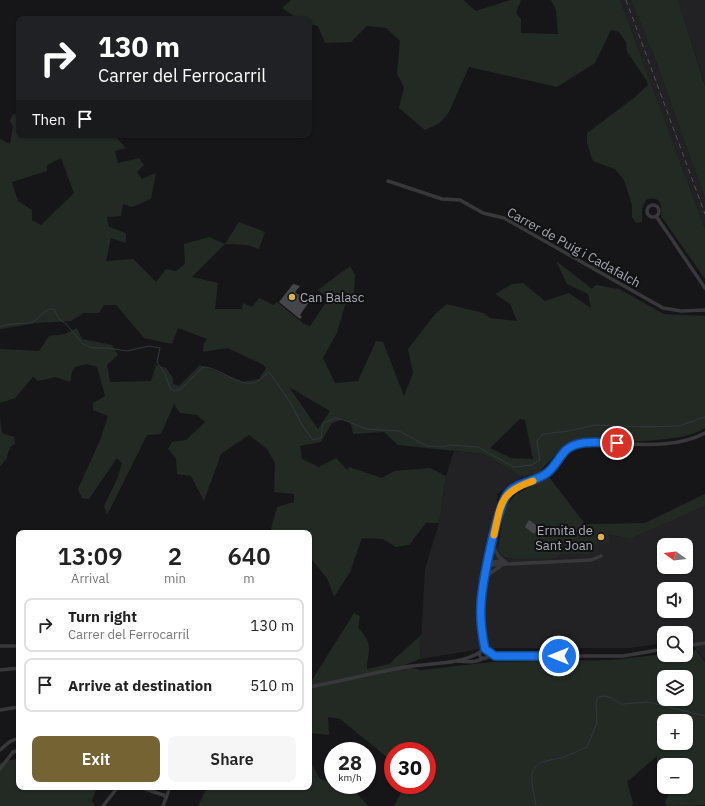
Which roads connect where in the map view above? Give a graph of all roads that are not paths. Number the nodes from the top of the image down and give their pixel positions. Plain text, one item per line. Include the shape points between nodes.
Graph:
1 (388, 181) dead end
2 (656, 216) dead end
3 (705, 288) edge
4 (705, 310) edge
5 (705, 433) edge
6 (492, 545) junction
7 (602, 556) dead end
8 (488, 563) junction
9 (505, 563) junction
10 (485, 578) junction
11 (705, 643) edge
12 (693, 645) edge
13 (0, 646) edge
14 (16, 646) edge
15 (657, 650) edge
16 (484, 651) junction
17 (495, 656) junction
18 (485, 658) junction
19 (455, 661) junction
20 (16, 668) edge
21 (0, 670) edge
22 (312, 686) edge
23 (16, 707) edge
24 (0, 710) edge
25 (16, 739) edge
26 (0, 750) edge
27 (16, 751) edge
28 (0, 769) edge
29 (116, 790) edge
30 (149, 790) edge
31 (169, 790) edge
32 (166, 796) junction
33 (103, 806) edge
34 (163, 806) edge

1 - 4 street, Carrer de Puig i Cadafalch via 442,199 460,200 483,213 504,218 663,308 681,311
2 - 3 street
5 - 6 street via 690,440 674,443 586,443 573,446 546,474 509,492 498,513
6 - 8 street
6 - 9 street
7 - 9 street via 591,560
8 - 9 street
8 - 10 street
9 - 10 street
10 - 16 street via 481,606
11 - 12 street
13 - 14 street
15 - 17 street via 623,656
16 - 17 street
16 - 18 street
16 - 18 street via 481,656
16 - 19 street
17 - 18 street
18 - 19 street via 467,662
19 - 22 street via 406,667
20 - 21 street
23 - 24 street
25 - 26 street
27 - 28 street
29 - 33 street
30 - 32 street
31 - 32 street
32 - 34 street

